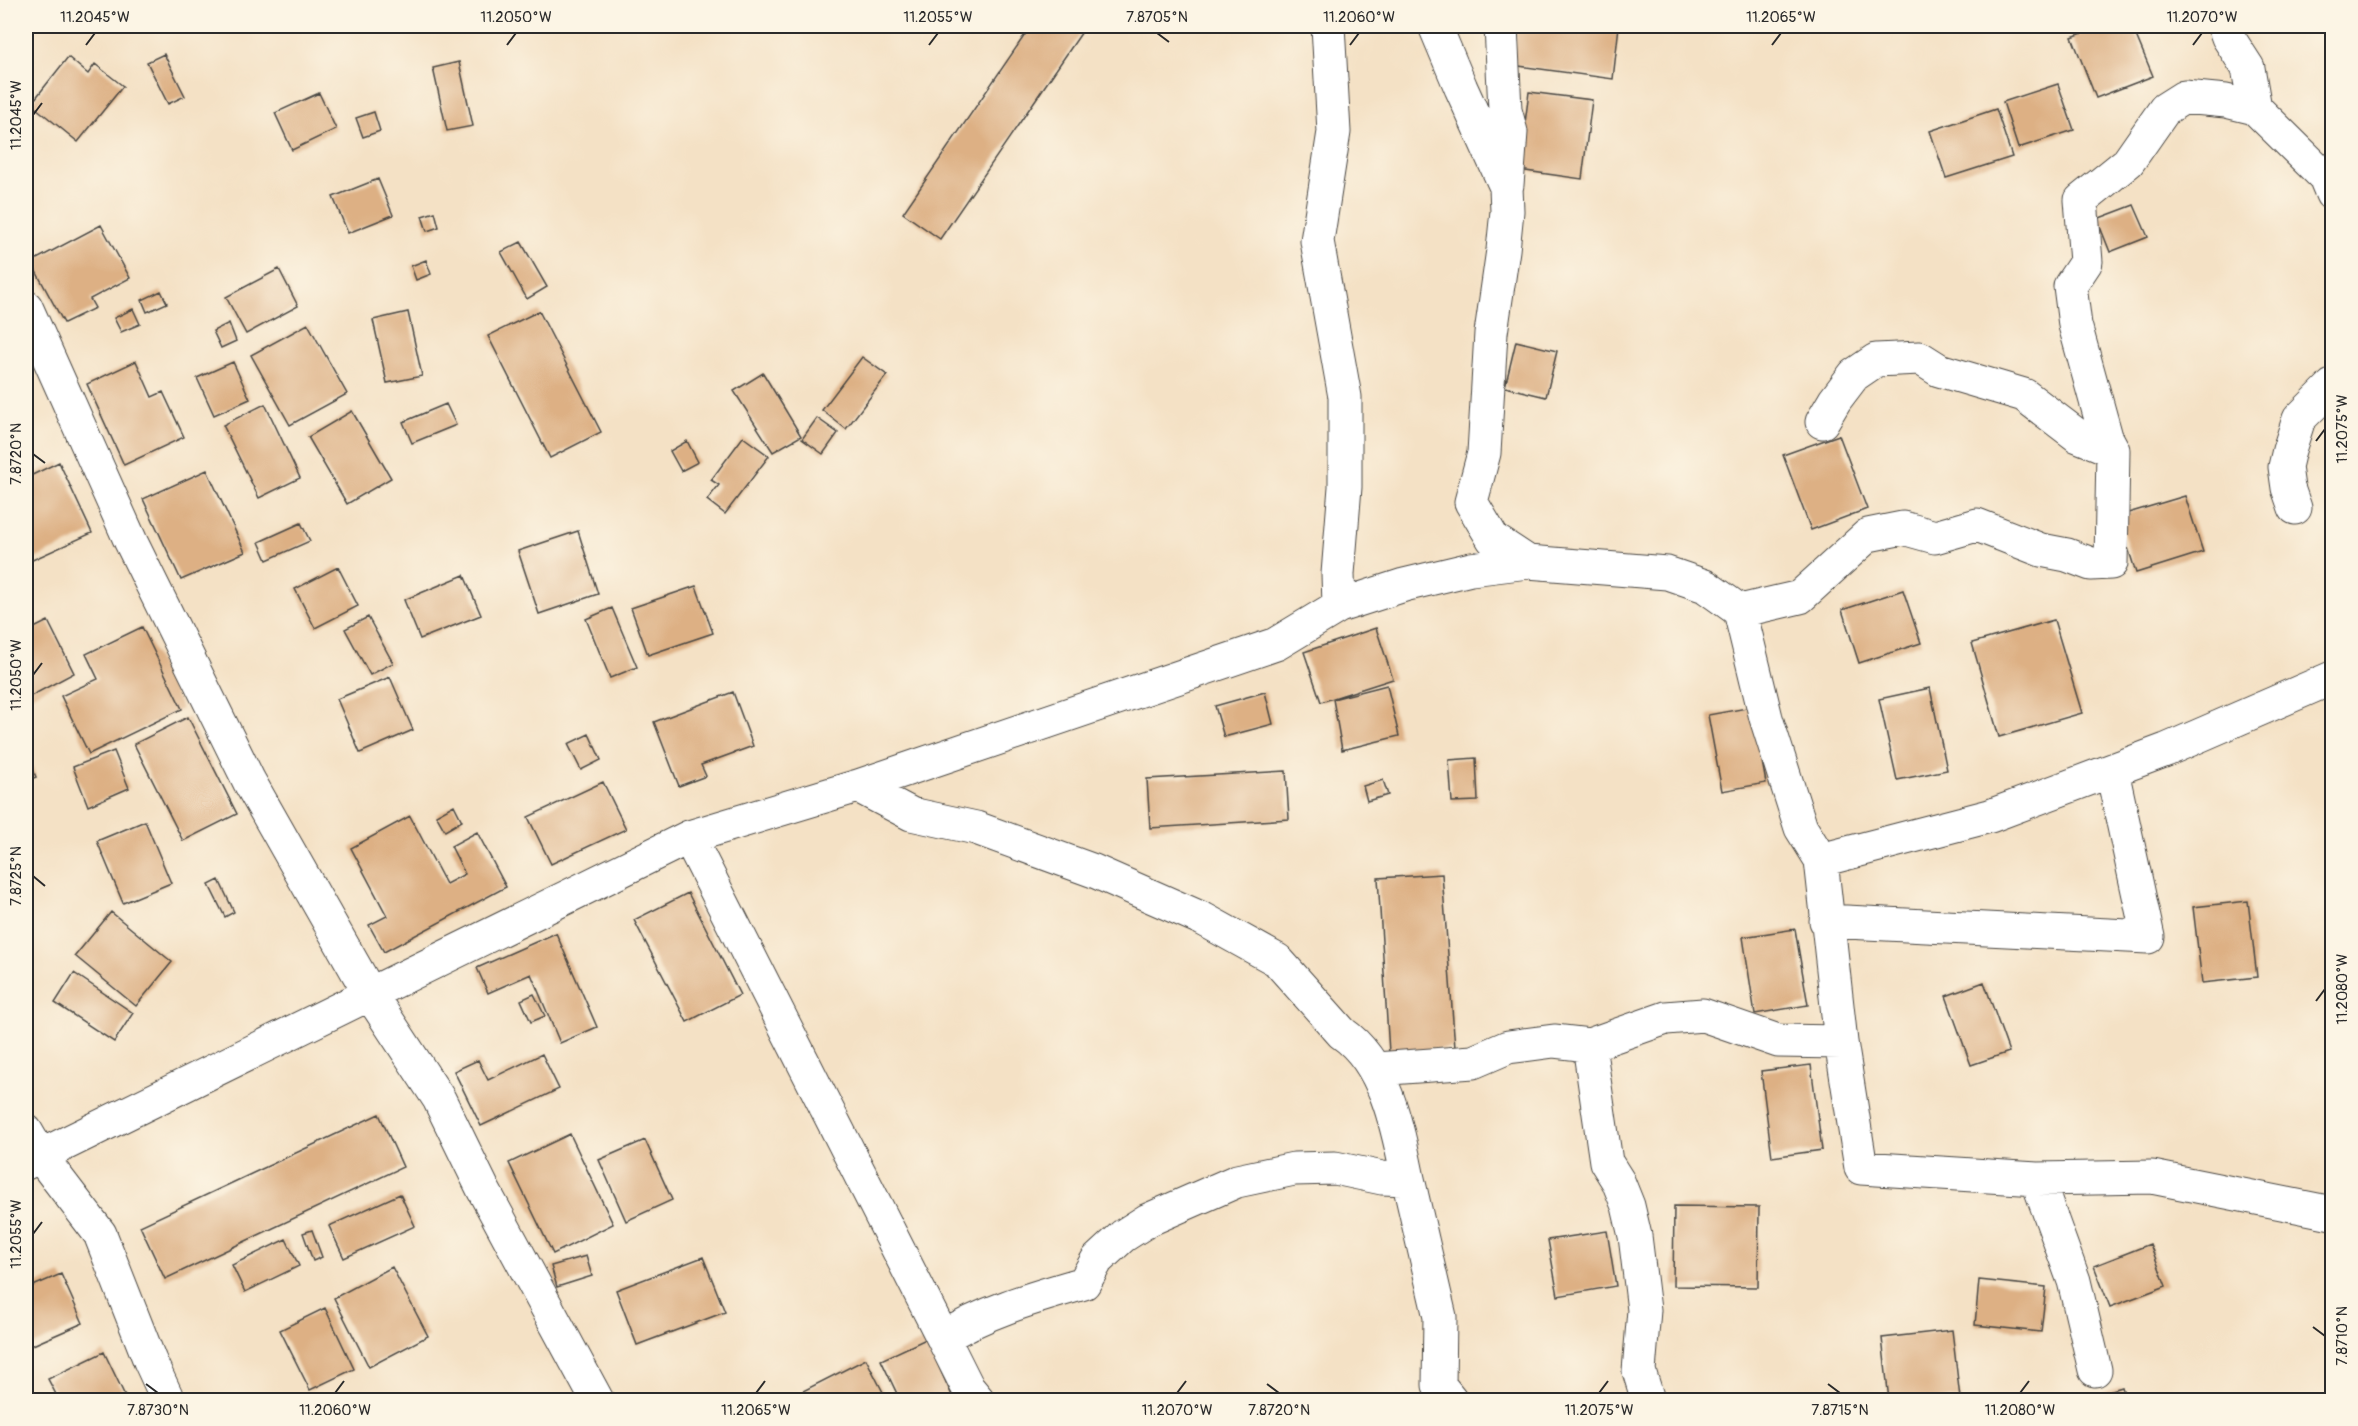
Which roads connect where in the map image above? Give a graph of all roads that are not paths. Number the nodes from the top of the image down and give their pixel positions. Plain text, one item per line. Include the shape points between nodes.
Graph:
1 (1328, 26) edge
2 (1436, 26) edge
3 (1501, 26) edge
4 (2224, 26) edge
5 (2255, 108) junction
6 (1506, 187) junction
7 (2332, 194) edge
8 (26, 307) edge
9 (2332, 386) edge
10 (1822, 422) dead end
11 (2113, 450) junction
12 (2295, 508) dead end
13 (1528, 562) junction
14 (1339, 606) junction
15 (1740, 611) junction
16 (2332, 678) edge
17 (2112, 771) junction
18 (858, 786) junction
19 (688, 837) junction
20 (1821, 860) junction
21 (1826, 921) junction
22 (370, 994) junction
23 (1841, 1042) junction
24 (1589, 1045) junction
25 (1376, 1069) junction
26 (31, 1151) edge
27 (1408, 1179) junction
28 (2037, 1179) junction
29 (2332, 1213) edge
30 (943, 1338) junction
31 (2095, 1370) dead end
32 (168, 1401) edge
33 (597, 1401) edge
34 (978, 1401) edge
35 (1451, 1401) edge
36 (1648, 1401) edge

1 - 14 street via 1334,132 1317,241 1344,397 1345,487
2 - 6 street
3 - 6 street via 1505,110 1511,132
4 - 5 street via 2248,68
5 - 7 street via 2325,177
5 - 11 street via 2184,97 2165,109 2128,162 2081,200 2086,262 2070,286 2075,325
6 - 13 street via 1484,453 1471,502 1493,539
8 - 22 street via 131,542 249,781
9 - 12 street via 2298,419 2285,467
10 - 11 street via 1854,375 1876,360 1920,358 1939,370 2024,395 2078,436
11 - 15 street via 2111,563 2091,564 2041,550 1977,525 1935,537 1903,528 1868,535 1800,597
13 - 14 street via 1471,569
13 - 15 street via 1667,573 1705,586
14 - 18 street via 1276,644
15 - 20 street via 1766,718 1801,828
16 - 17 street
17 - 20 street via 1990,816
17 - 21 street via 2148,937
18 - 19 street
18 - 25 street via 911,814 976,828 1094,871 1203,919 1277,960
19 - 22 street
19 - 30 street
20 - 21 street
21 - 23 street
22 - 26 street
22 - 33 street via 439,1099
23 - 24 street via 1778,1041 1703,1015 1666,1018
23 - 28 street via 1861,1168
24 - 25 street via 1554,1041 1508,1047 1473,1062
24 - 36 street via 1606,1162 1628,1206 1635,1236 1644,1310 1639,1371
25 - 27 street via 1398,1131
26 - 32 street via 100,1234
27 - 30 street via 1335,1168 1294,1169 1238,1181 1148,1220 1123,1236 1097,1260 1084,1283 1029,1299 963,1325
27 - 35 street via 1440,1317 1439,1385
28 - 29 street via 2152,1177
28 - 31 street via 2074,1281
30 - 34 street

